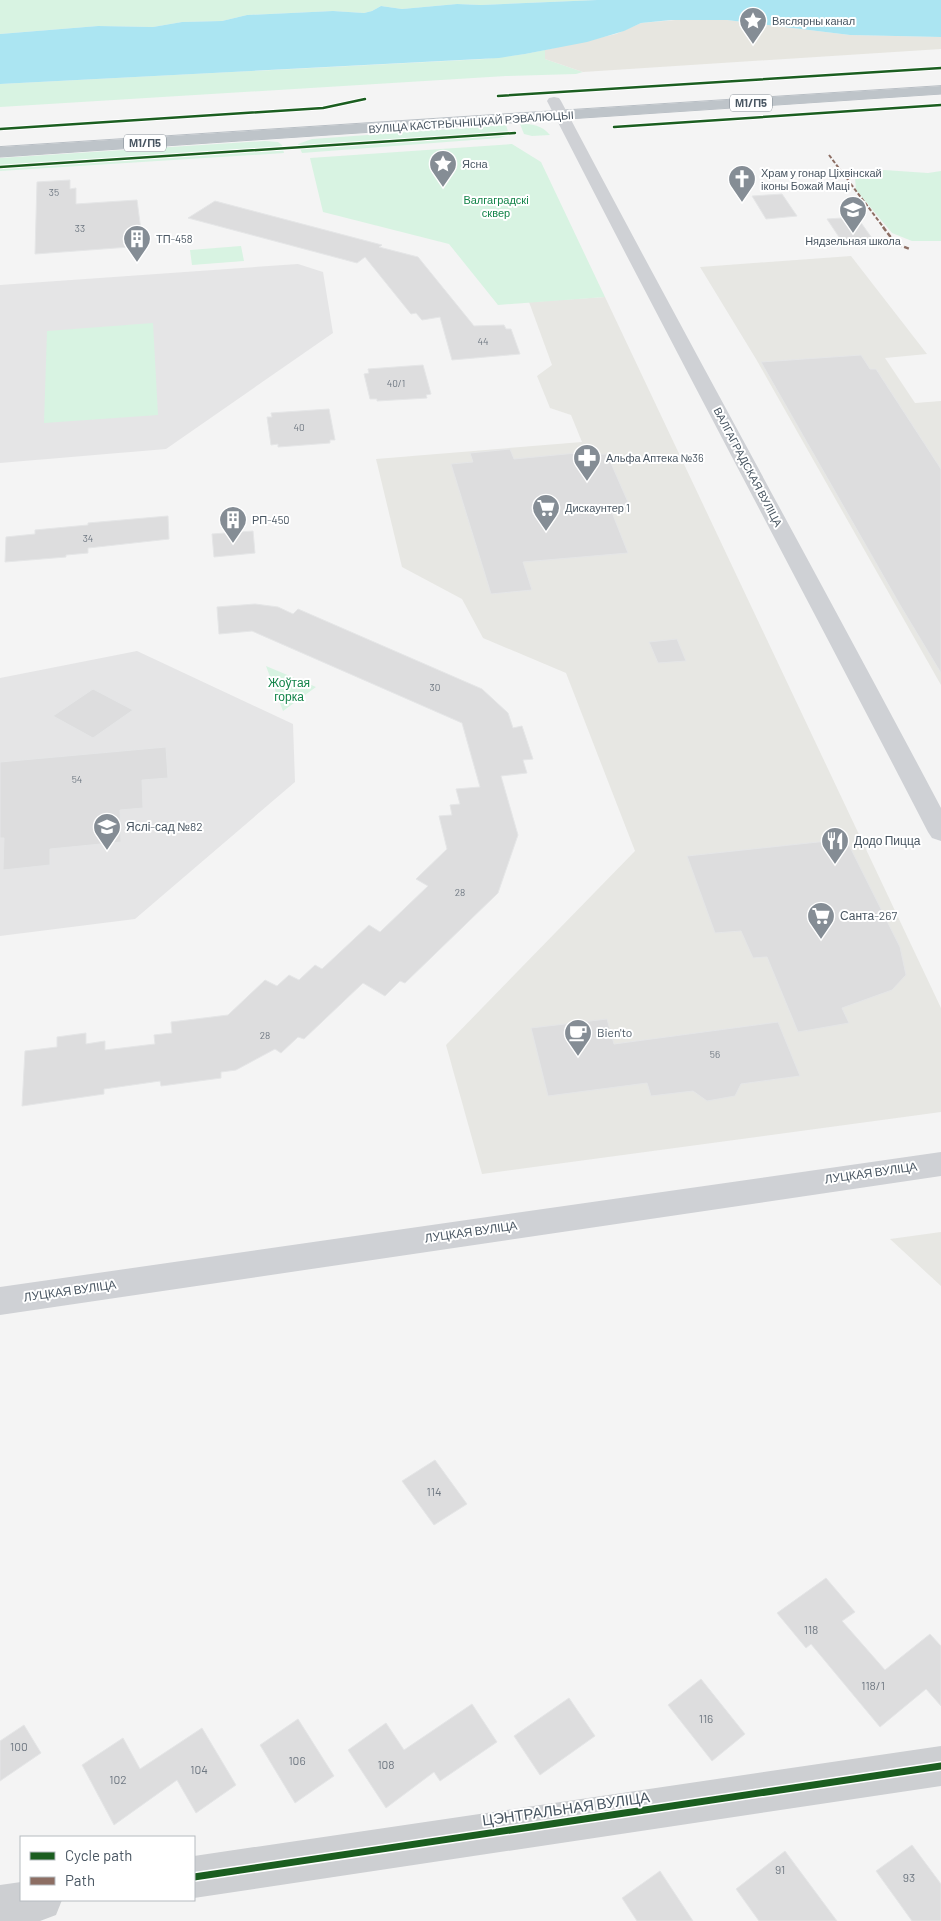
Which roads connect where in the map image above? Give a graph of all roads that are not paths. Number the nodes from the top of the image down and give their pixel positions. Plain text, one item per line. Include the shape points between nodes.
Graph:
1 (941, 76) edge
2 (941, 90) edge
3 (554, 101) junction
4 (465, 107) dead end
5 (372, 113) dead end
6 (562, 116) junction
7 (0, 137) edge
8 (0, 152) edge
9 (941, 832) edge
10 (941, 1164) edge
11 (0, 1301) edge
12 (941, 1766) edge
13 (195, 1877) edge
14 (34, 1901) edge
15 (0, 1906) edge

1 - 3 highway, ВУЛІЦА КАСТРЫЧНІЦКАЙ РЭВАЛЮЦЫІ / М1/П5
2 - 6 highway, ВУЛІЦА КАСТРЫЧНІЦКАЙ РЭВАЛЮЦЫІ / М1/П5
3 - 4 highway, ВУЛІЦА КАСТРЫЧНІЦКАЙ РЭВАЛЮЦЫІ / М1/П5
3 - 6 main road, ВАЛГАГРАДСКАЯ ВУЛІЦА
5 - 7 highway, ВУЛІЦА КАСТРЫЧНІЦКАЙ РЭВАЛЮЦЫІ / М1/П5
6 - 8 highway, ВУЛІЦА КАСТРЫЧНІЦКАЙ РЭВАЛЮЦЫІ / М1/П5
6 - 9 main road, ВАЛГАГРАДСКАЯ ВУЛІЦА
10 - 11 main road, ЛУЦКАЯ ВУЛІЦА
12 - 13 street, ЦЭНТРАЛЬНАЯ ВУЛІЦА
14 - 15 street

